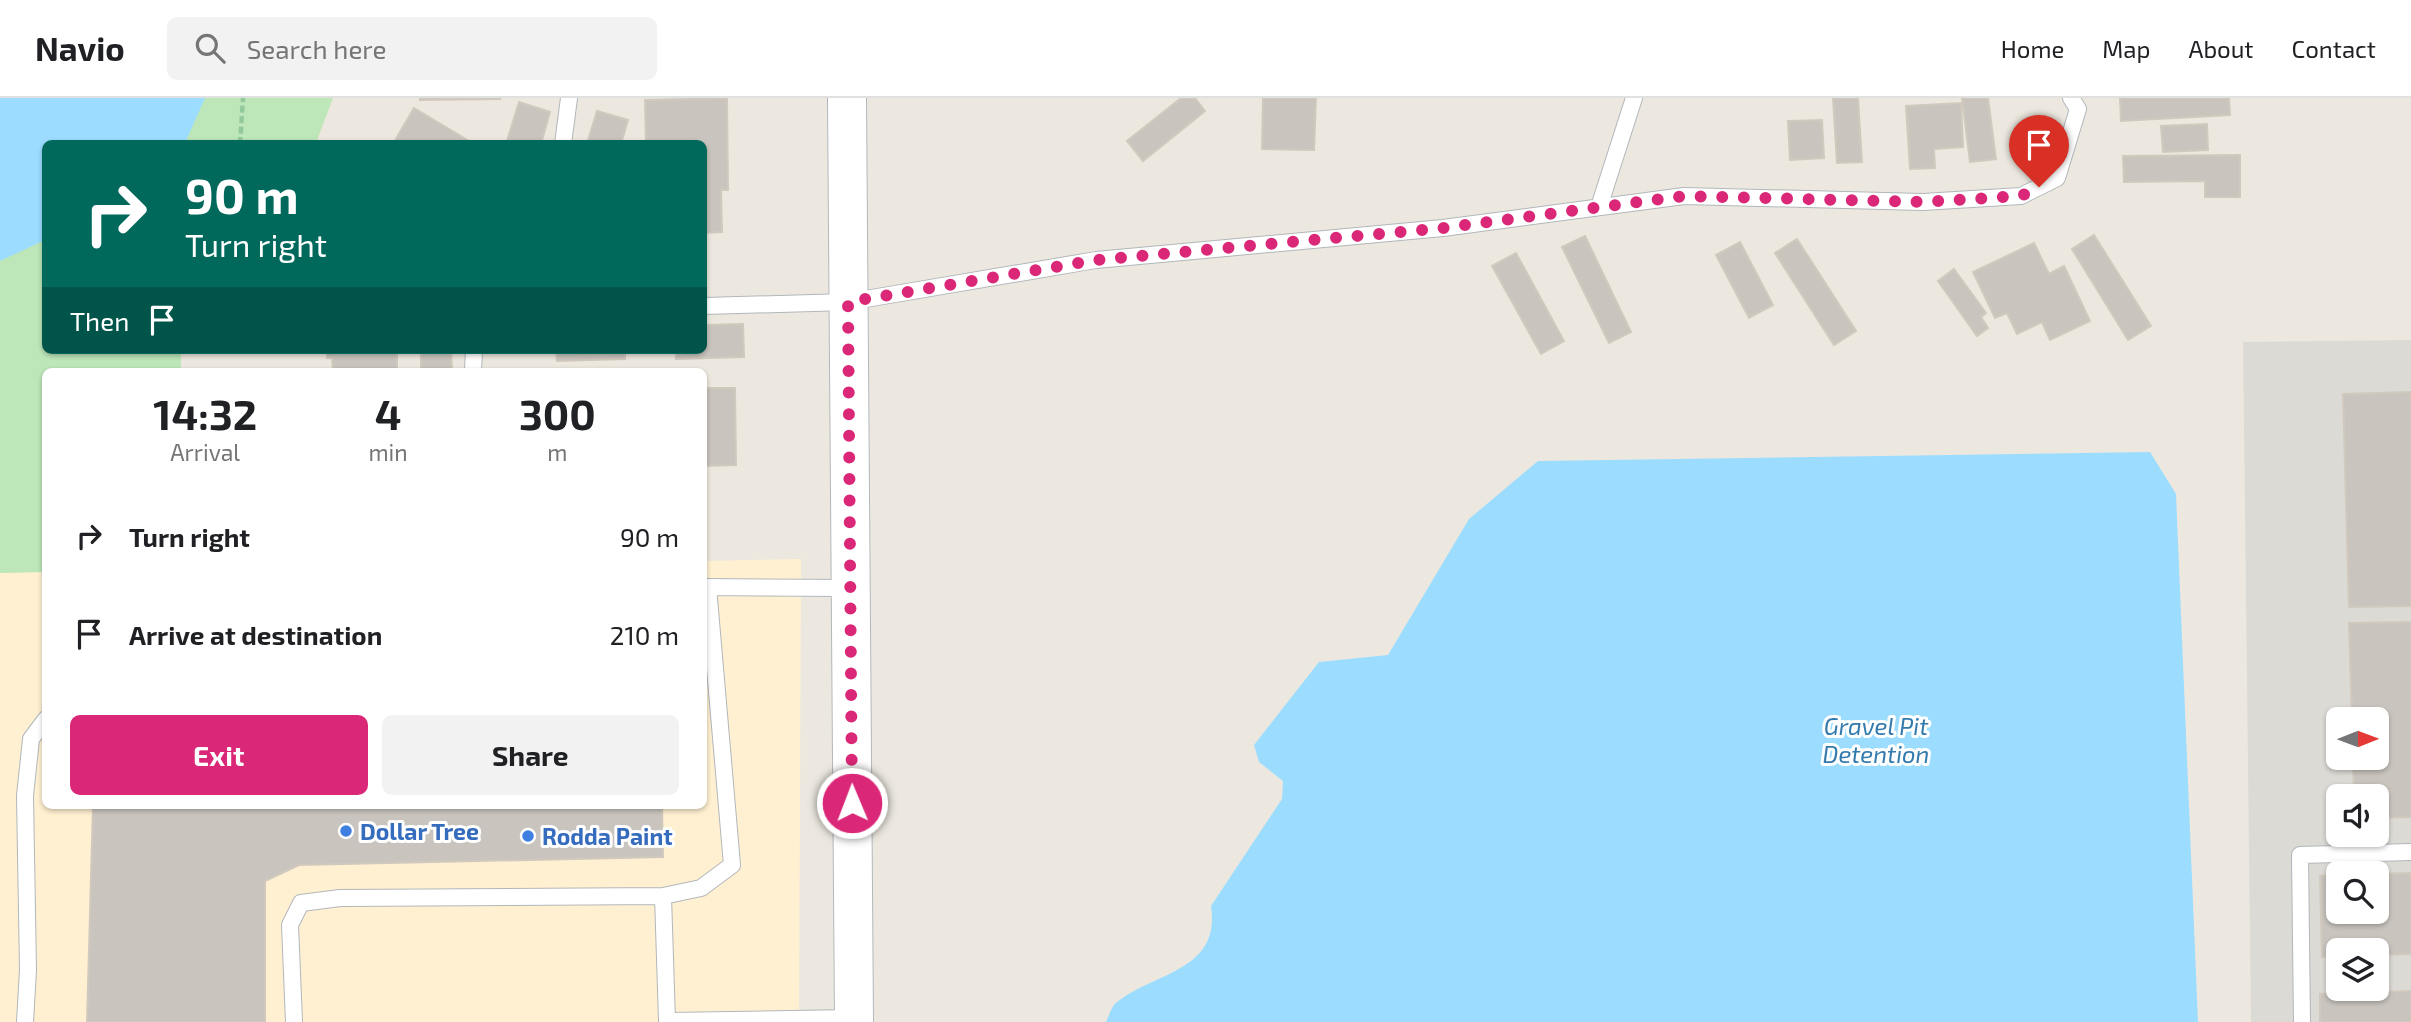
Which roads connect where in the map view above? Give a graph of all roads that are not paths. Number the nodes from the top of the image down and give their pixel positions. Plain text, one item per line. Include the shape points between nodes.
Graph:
1 (569, 98) edge
2 (847, 98) edge
3 (1634, 98) edge
4 (2071, 98) edge
5 (564, 140) edge
6 (1600, 207) junction
7 (848, 302) junction
8 (707, 306) edge
9 (707, 587) edge
10 (850, 588) junction
11 (707, 598) edge
12 (42, 725) edge
13 (2411, 852) edge
14 (663, 896) junction
15 (854, 1020) edge
16 (25, 1022) edge
17 (294, 1022) edge
18 (2302, 1022) edge

1 - 5 lane
2 - 7 main road
3 - 6 lane
4 - 6 lane via 2078,109 2057,178 2021,196 1923,202 1684,196
6 - 7 lane via 1443,228 1096,260
7 - 8 lane
7 - 10 main road
9 - 10 lane
10 - 15 main road
11 - 14 lane via 732,865 701,887
12 - 16 lane via 32,739 25,796
13 - 18 lane via 2300,855
14 - 15 lane via 667,1021
14 - 17 lane via 340,898 300,903 290,925

